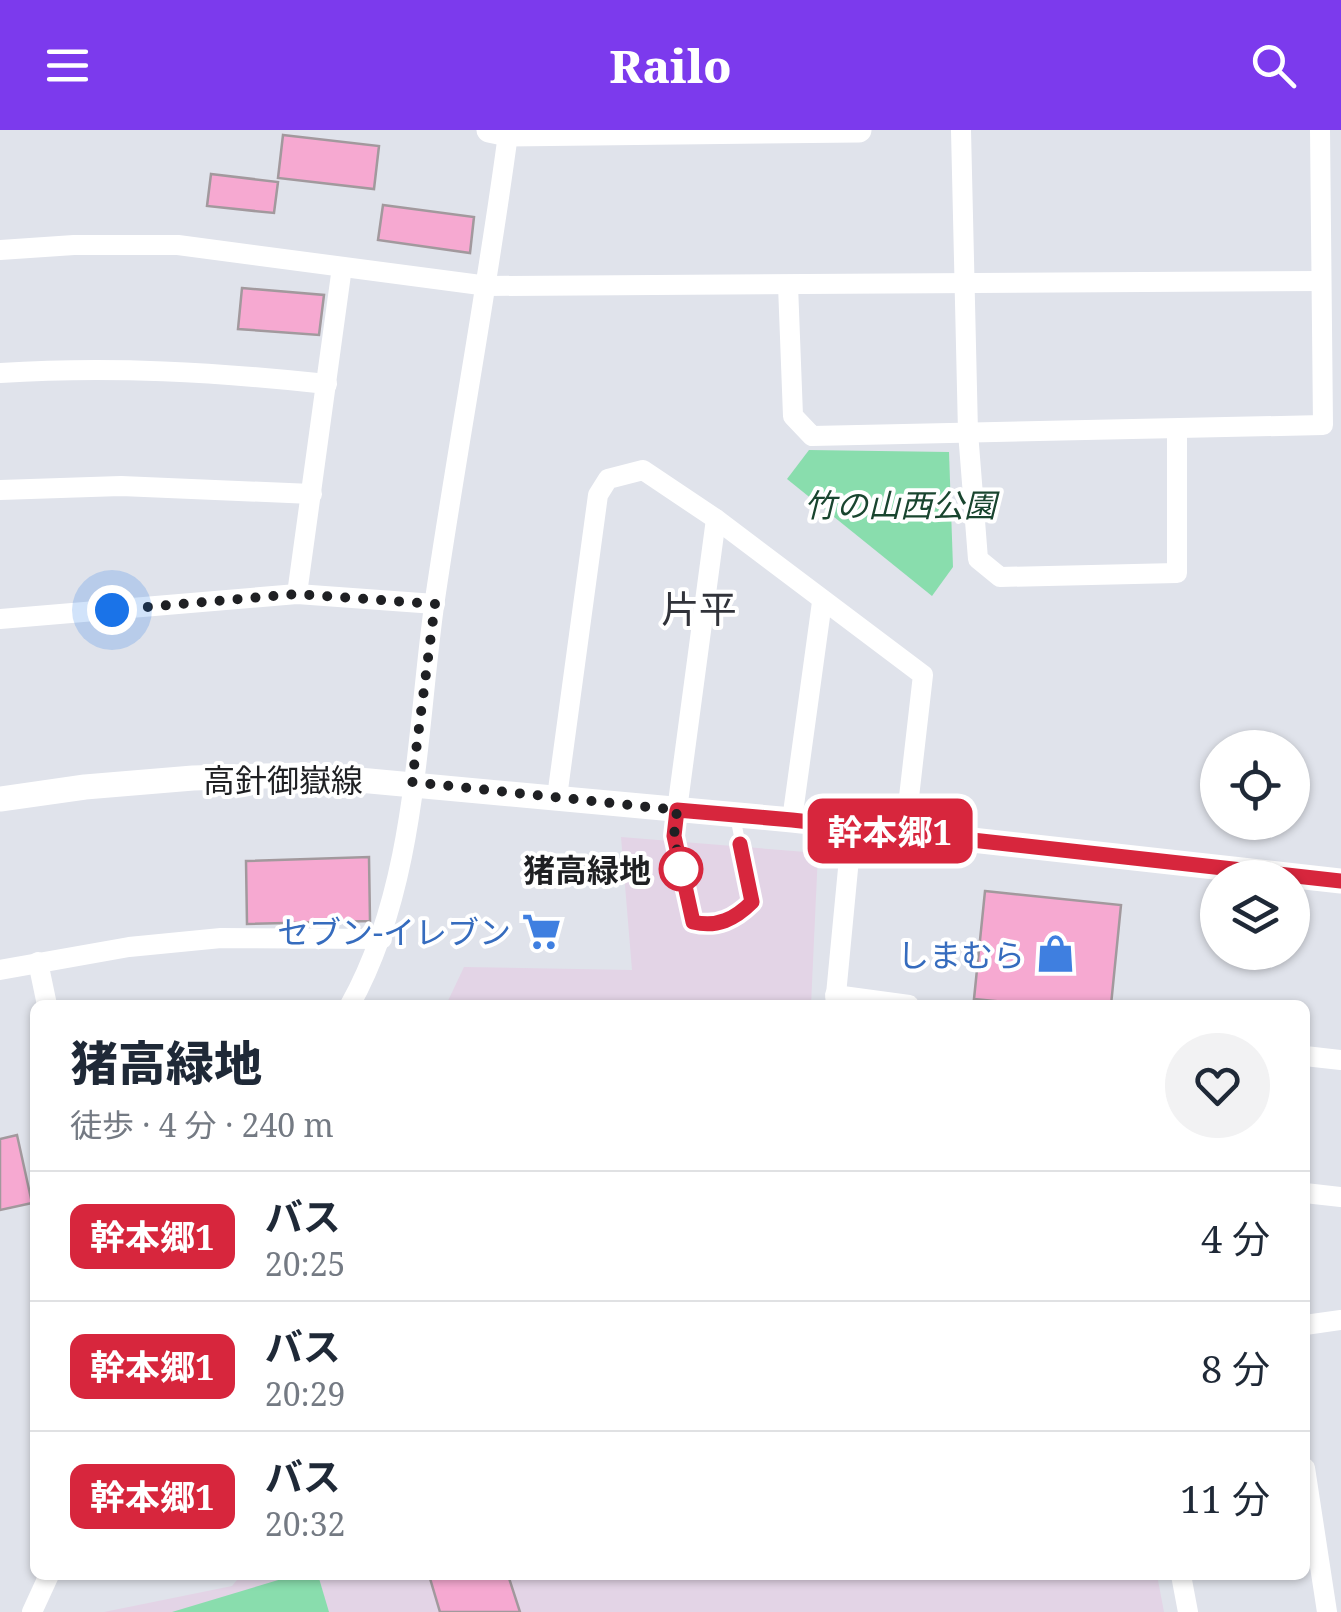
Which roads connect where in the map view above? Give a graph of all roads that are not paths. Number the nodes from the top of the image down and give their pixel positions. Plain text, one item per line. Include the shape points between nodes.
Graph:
1 (859, 130) edge
2 (961, 130) edge
3 (1320, 130) edge
4 (498, 132) edge
5 (0, 250) edge
6 (342, 267) junction
7 (1321, 280) junction
8 (964, 283) junction
9 (788, 285) junction
10 (488, 286) junction
11 (0, 373) edge
12 (327, 384) junction
13 (1177, 429) junction
14 (968, 432) junction
15 (0, 490) edge
16 (312, 494) junction
17 (716, 520) junction
18 (297, 594) junction
19 (822, 602) junction
20 (435, 604) junction
21 (0, 619) edge
22 (412, 782) junction
23 (557, 797) junction
24 (0, 799) edge
25 (677, 810) junction
26 (735, 815) junction
27 (792, 820) junction
28 (852, 827) junction
29 (905, 832) junction
30 (1341, 880) edge
31 (382, 938) junction
32 (38, 962) junction
33 (0, 970) edge
34 (46, 1000) edge
35 (352, 1000) edge
36 (835, 1000) edge
37 (1310, 1057) edge
38 (1341, 1060) edge
39 (1310, 1194) edge
40 (1341, 1197) edge
41 (1341, 1320) edge
42 (1310, 1324) edge
43 (1310, 1501) edge
44 (47, 1580) edge
45 (1183, 1580) edge
46 (32, 1612) edge
47 (1188, 1612) edge
48 (1327, 1612) edge

1 - 4 street
2 - 8 street
3 - 7 street
4 - 10 street
5 - 6 street via 178,245
6 - 10 street
6 - 12 street
7 - 8 street
7 - 13 street via 1322,425
8 - 9 street
8 - 14 street
9 - 10 street
9 - 14 street via 793,416 812,436
10 - 20 street
11 - 12 street via 199,371
12 - 16 street
13 - 14 street
13 - 14 street via 1177,573 1000,577 978,559
15 - 16 street via 121,486
16 - 18 street
17 - 19 street
17 - 23 street via 643,470 608,479 598,495
17 - 25 street
18 - 20 street
18 - 21 street
19 - 27 street
19 - 29 street via 924,675
20 - 22 street
22 - 23 street, 高針御嶽線
22 - 24 street, 高針御嶽線 via 249,774
22 - 31 street
23 - 25 street, 高針御嶽線
25 - 26 street, 高針御嶽線
25 - 26 lane via 674,836 693,922 705,925 736,918 752,902
26 - 27 street, 高針御嶽線
27 - 28 street, 高針御嶽線
28 - 29 street, 高針御嶽線
28 - 36 street
29 - 30 street, 高針御嶽線
31 - 32 street via 221,938
31 - 35 street
32 - 33 street
32 - 34 street
37 - 38 street
39 - 40 street
41 - 42 street
43 - 48 street
44 - 46 street
45 - 47 street

